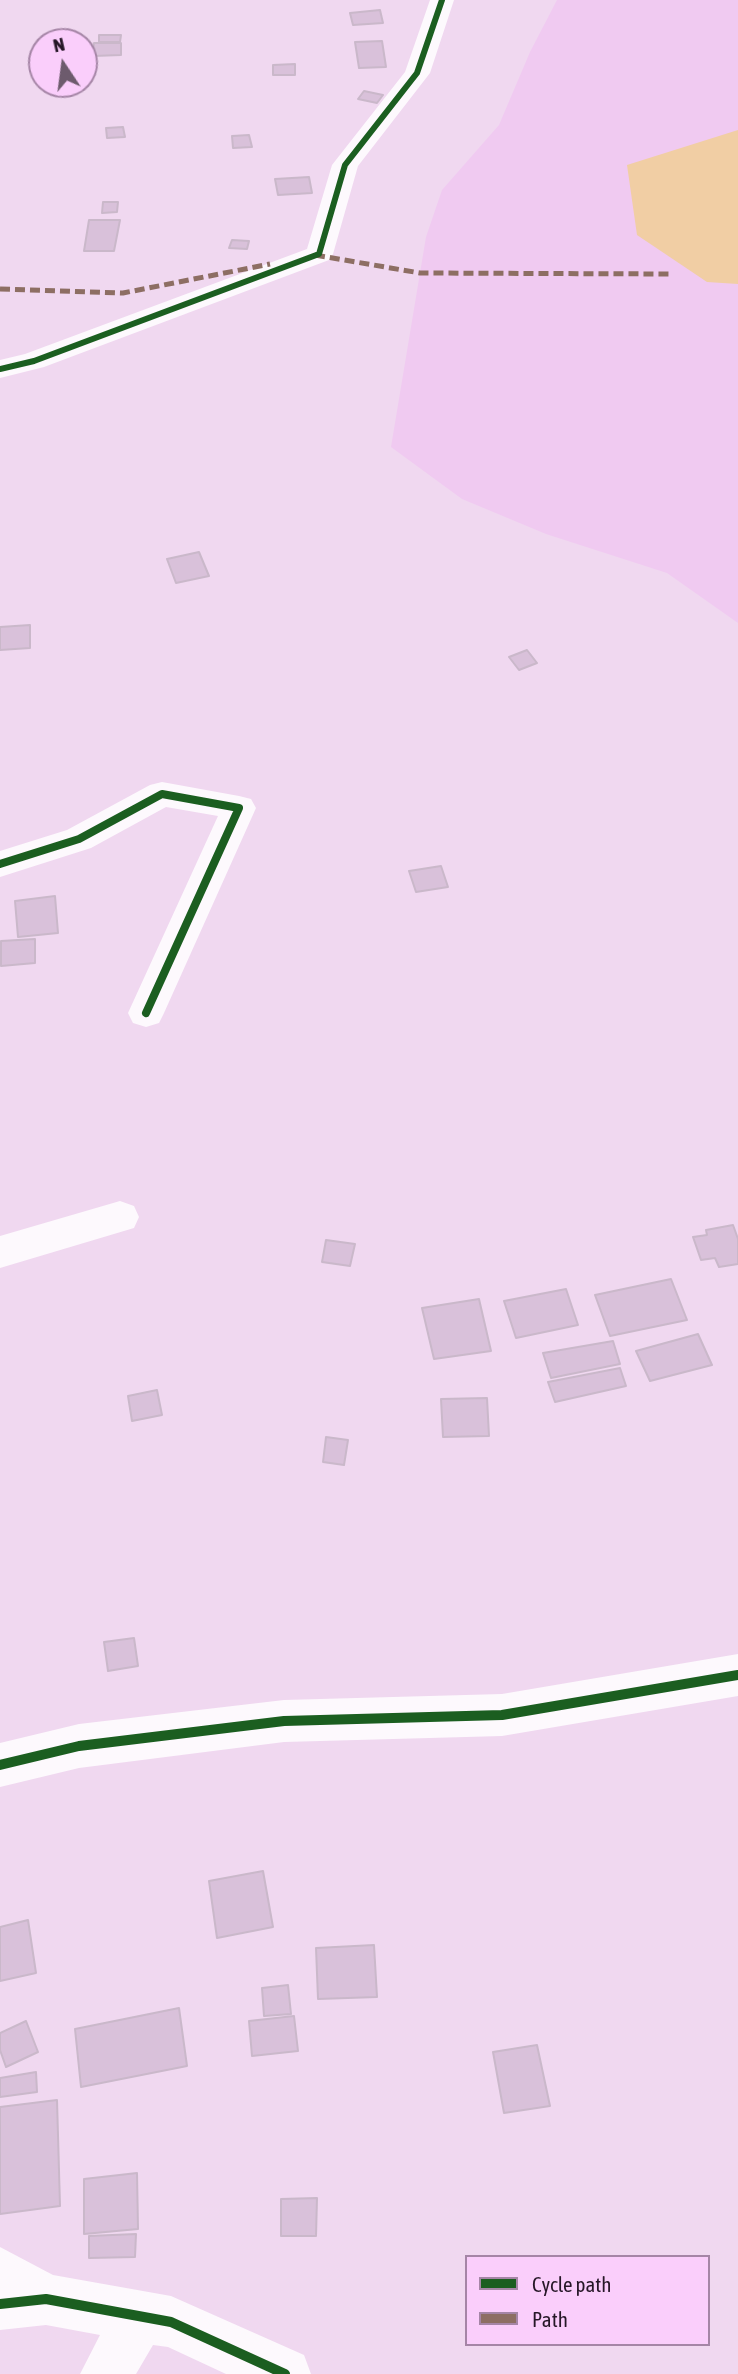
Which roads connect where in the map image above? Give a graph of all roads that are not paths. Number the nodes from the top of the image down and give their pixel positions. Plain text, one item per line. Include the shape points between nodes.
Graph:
1 (442, 0) edge
2 (0, 369) edge
3 (0, 864) edge
4 (146, 1013) dead end
5 (120, 1217) dead end
6 (0, 1252) edge
7 (738, 1675) edge
8 (0, 1765) edge
9 (0, 2273) edge
10 (23, 2302) edge
11 (141, 2316) junction
12 (106, 2374) edge
13 (285, 2374) edge

1 - 2 street via 417,73 345,165 319,254 34,361
3 - 4 street via 79,839 162,794 239,808
5 - 6 street
7 - 8 street via 502,1715 284,1721 79,1746
9 - 10 street
10 - 11 street
11 - 12 street
11 - 13 street via 171,2322

